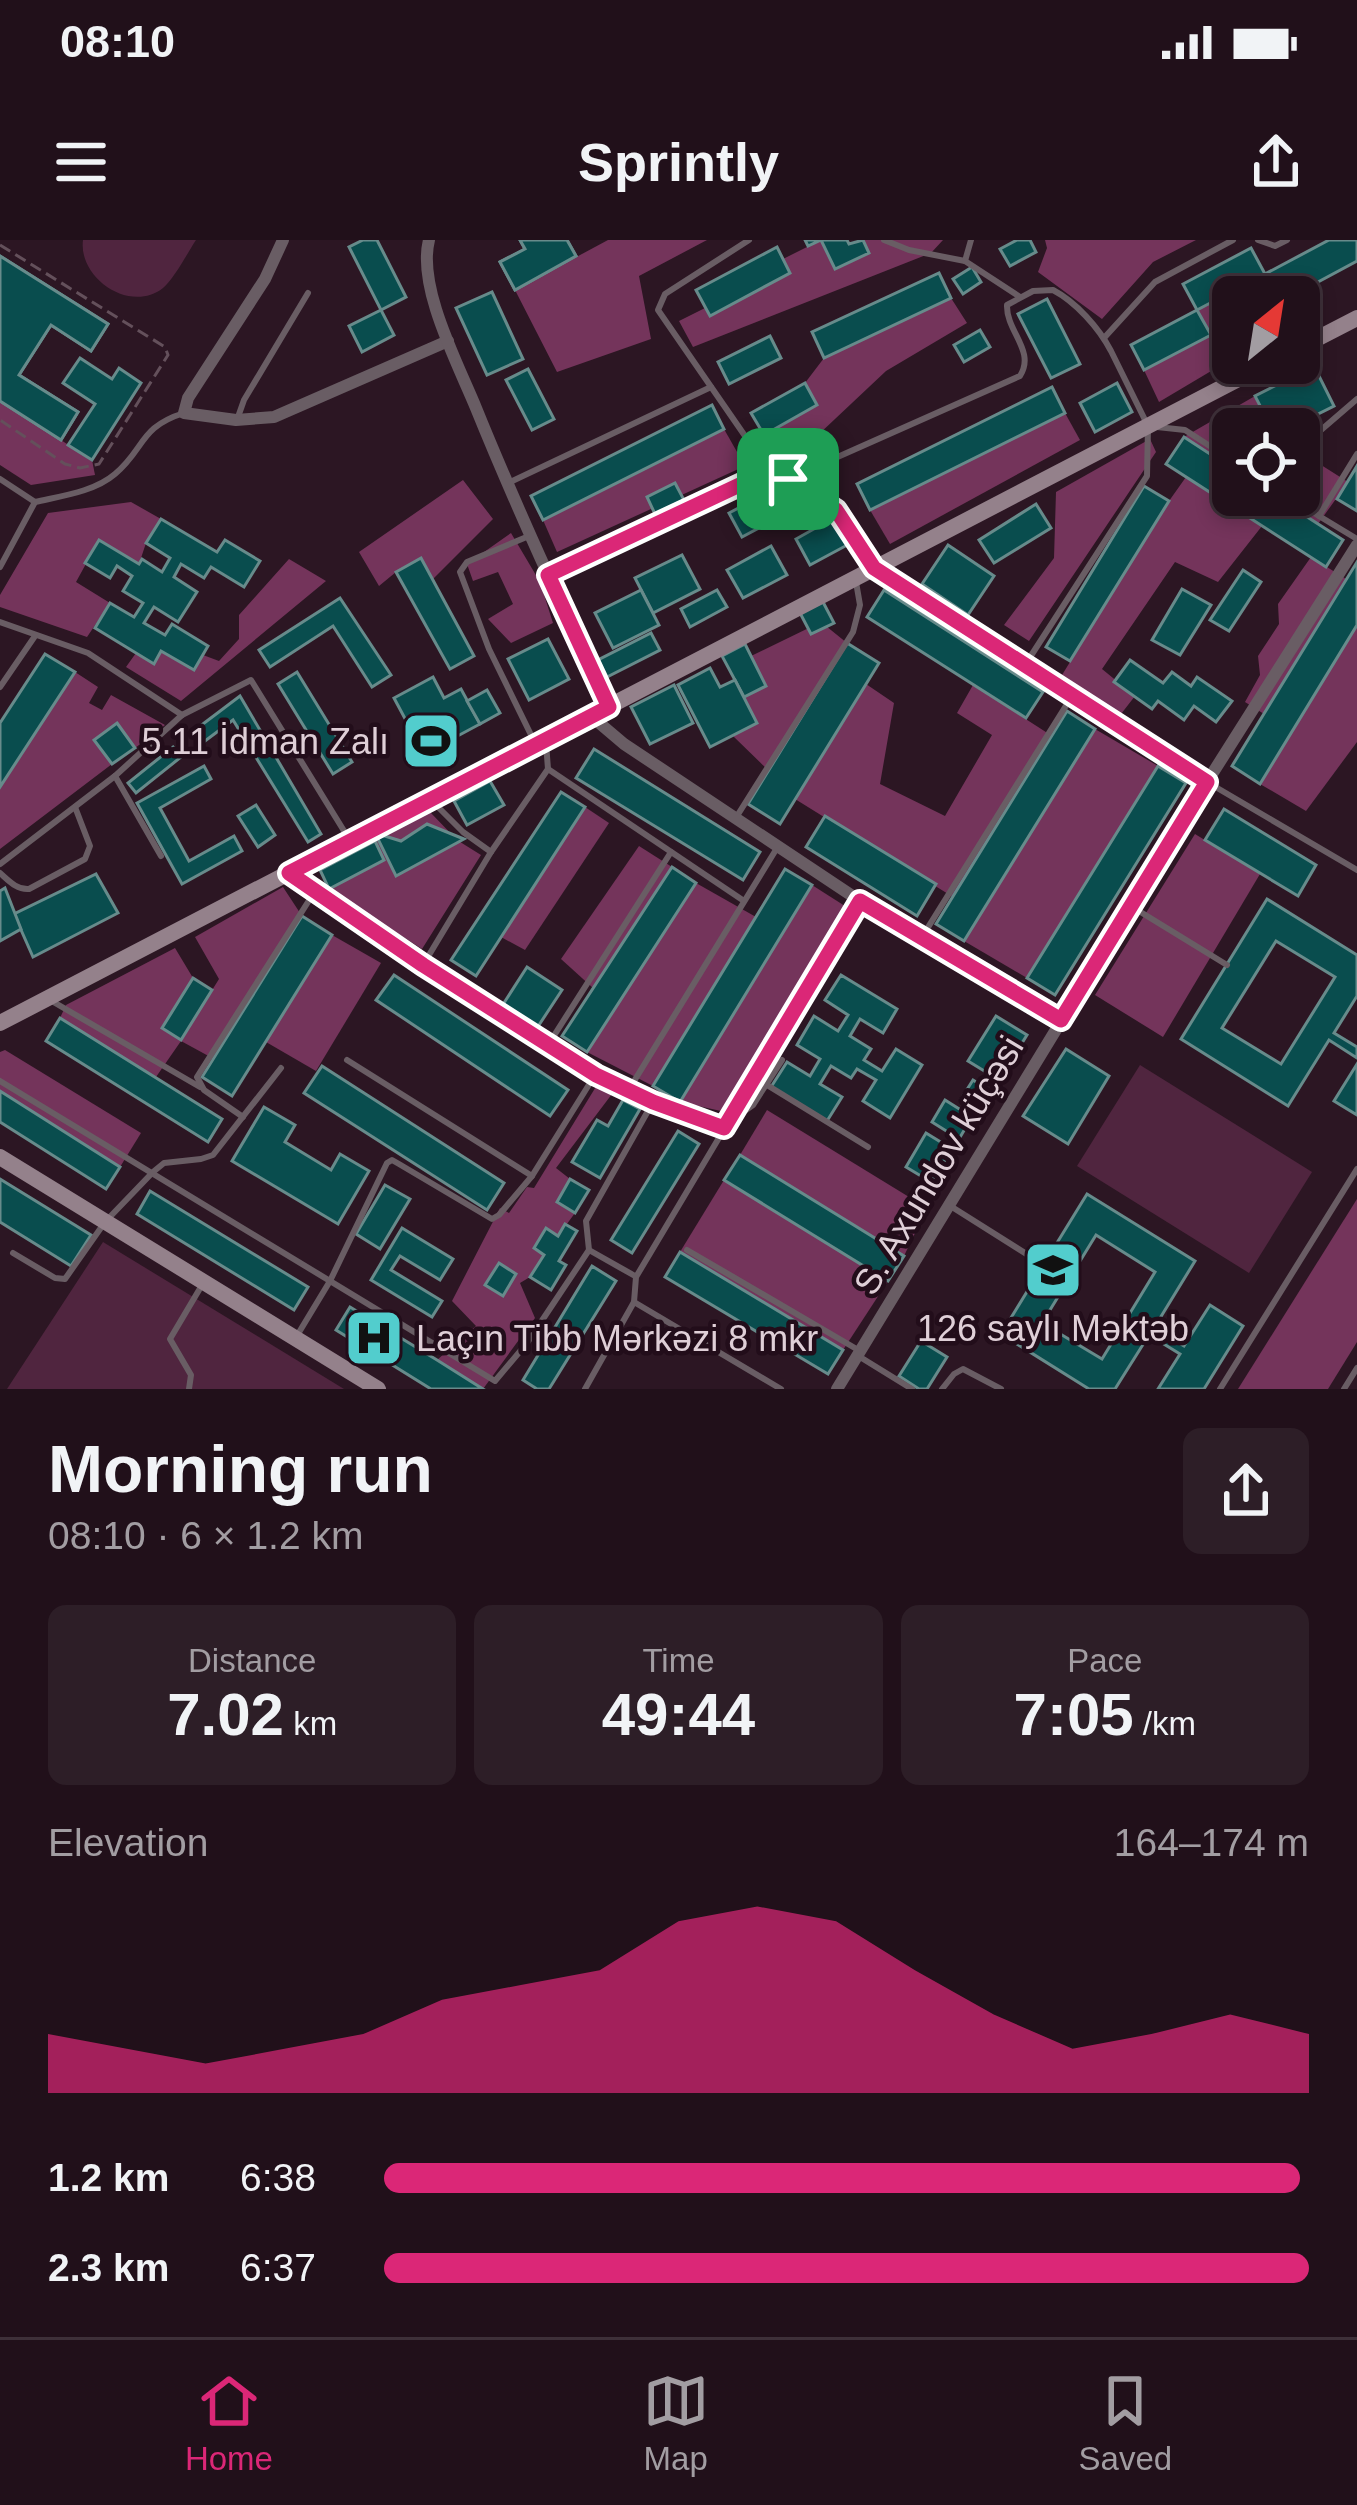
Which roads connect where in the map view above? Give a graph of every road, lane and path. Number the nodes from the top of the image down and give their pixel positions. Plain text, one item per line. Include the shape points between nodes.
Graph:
1 (283, 240) edge
2 (429, 240) edge
3 (749, 240) edge
4 (884, 240) edge
5 (971, 240) edge
6 (1233, 240) edge
7 (1258, 240) edge
8 (1288, 240) edge
9 (0, 245) edge
10 (964, 260) junction
11 (308, 293) dead end
12 (1020, 297) junction
13 (1357, 317) edge
14 (1320, 337) edge
15 (1105, 338) junction
16 (448, 341) junction
17 (1229, 384) edge
18 (711, 387) junction
19 (1357, 399) edge
20 (184, 413) junction
21 (0, 420) edge
22 (236, 420) junction
23 (1148, 426) junction
24 (1320, 431) edge
25 (1212, 447) edge
26 (1357, 454) edge
27 (0, 479) edge
28 (788, 479) junction
29 (507, 484) junction
30 (35, 502) junction
31 (1320, 514) edge
32 (1319, 516) edge
33 (529, 536) junction
34 (1357, 542) edge
35 (0, 567) edge
36 (874, 568) junction
37 (548, 575) junction
38 (855, 578) junction
39 (0, 622) edge
40 (36, 634) junction
41 (1025, 665) junction
42 (0, 687) edge
43 (1072, 696) junction
44 (609, 707) junction
45 (182, 715) junction
46 (591, 716) junction
47 (541, 742) junction
48 (548, 769) junction
49 (115, 776) junction
50 (1207, 782) junction
51 (430, 799) junction
52 (75, 807) junction
53 (736, 817) junction
54 (350, 841) junction
55 (778, 846) junction
56 (491, 852) junction
57 (670, 852) junction
58 (161, 856) dead end
59 (0, 869) edge
60 (1357, 869) edge
61 (289, 873) junction
62 (315, 891) junction
63 (744, 901) junction
64 (860, 901) junction
65 (1131, 906) junction
66 (922, 938) junction
67 (423, 965) junction
68 (1227, 965) dead end
69 (47, 998) junction
70 (1061, 1020) junction
71 (0, 1023) edge
72 (548, 1045) junction
73 (347, 1060) dead end
74 (782, 1060) dead end
75 (280, 1068) dead end
76 (596, 1075) junction
77 (0, 1081) edge
78 (766, 1085) junction
79 (204, 1090) junction
80 (628, 1090) junction
81 (653, 1102) junction
82 (736, 1108) junction
83 (243, 1117) junction
84 (724, 1128) junction
85 (868, 1147) dead end
86 (0, 1156) edge
87 (1357, 1169) edge
88 (152, 1172) junction
89 (532, 1176) junction
90 (949, 1205) junction
91 (105, 1222) junction
92 (589, 1250) junction
93 (687, 1250) dead end
94 (13, 1253) dead end
95 (1044, 1265) dead end
96 (636, 1277) junction
97 (330, 1281) junction
98 (204, 1282) junction
99 (634, 1302) junction
100 (296, 1337) junction
101 (858, 1353) junction
102 (1357, 1368) edge
103 (189, 1389) edge
104 (378, 1389) edge
105 (585, 1389) edge
106 (781, 1389) edge
107 (836, 1389) edge
108 (912, 1389) edge
109 (942, 1389) edge
110 (1001, 1389) edge
111 (1220, 1389) edge
112 (1344, 1389) edge

1 - 20 street
2 - 16 street via 432,292
3 - 18 lane via 665,294 658,310
4 - 10 lane
5 - 10 lane
6 - 15 lane via 1155,282
7 - 8 lane
9 - 21 path via 168,355 99,464 65,464
10 - 12 lane
11 - 22 lane
12 - 15 lane via 1053,290
12 - 28 lane via 1006,314 1025,355 1020,376
13 - 14 street
15 - 23 lane
16 - 22 street via 274,417
16 - 29 street
17 - 23 street
18 - 28 lane via 754,449
18 - 29 lane
19 - 24 lane
20 - 22 street
20 - 30 lane via 152,427 115,474
23 - 25 lane via 1185,430
23 - 36 street
23 - 41 lane via 1147,476
26 - 31 lane
27 - 30 lane
28 - 36 lane via 836,510
28 - 37 lane via 748,481
29 - 33 street
30 - 35 lane
32 - 34 lane
33 - 37 street
33 - 47 lane via 466,562 460,572 489,650
34 - 50 street, S. Axundov küçəsi
36 - 38 street
36 - 41 lane
37 - 44 street
38 - 44 street
38 - 53 lane via 853,632
39 - 40 lane
40 - 42 lane
40 - 45 lane via 88,652
41 - 43 lane
43 - 50 lane
43 - 66 lane
44 - 46 street
45 - 49 lane
45 - 54 lane via 251,680
46 - 47 street
46 - 53 street
47 - 48 lane
47 - 51 street
48 - 56 lane
48 - 57 lane
49 - 52 lane
49 - 58 lane
50 - 60 lane
50 - 65 street, S. Axundov küçəsi
51 - 54 street
51 - 56 lane
52 - 59 lane
52 - 59 lane via 91,846 86,860 23,890
53 - 55 street
54 - 61 street
55 - 63 lane
55 - 64 street
56 - 67 lane
57 - 63 lane
57 - 72 lane
61 - 62 lane
61 - 69 street
62 - 67 lane
62 - 79 lane via 197,1077
63 - 80 lane
64 - 66 street
64 - 82 lane
65 - 68 lane
65 - 70 street, S. Axundov küçəsi
66 - 70 street
67 - 72 lane
69 - 71 street
69 - 79 lane
70 - 90 street, S. Axundov küçəsi
72 - 76 lane
73 - 89 lane
74 - 78 lane
75 - 83 lane
76 - 80 lane
76 - 89 lane
77 - 88 lane
78 - 82 lane via 753,1105
78 - 85 lane
79 - 83 lane
80 - 81 lane
81 - 84 lane
81 - 92 lane via 586,1222
82 - 84 lane
83 - 88 lane via 213,1155
84 - 96 lane
86 - 91 street
87 - 111 lane
88 - 91 lane
88 - 97 lane
89 - 97 lane via 492,1219 392,1160
90 - 95 lane
90 - 101 street, S. Axundov küçəsi
91 - 94 lane via 65,1279
91 - 98 street
92 - 96 lane
92 - 97 lane via 495,1381
93 - 101 lane
96 - 99 lane
97 - 100 lane
98 - 100 street
98 - 103 lane via 170,1340 191,1376
99 - 105 lane
99 - 106 lane
100 - 104 street
101 - 107 street, S. Axundov küçəsi
101 - 108 lane
102 - 112 lane
109 - 110 lane via 964,1370

